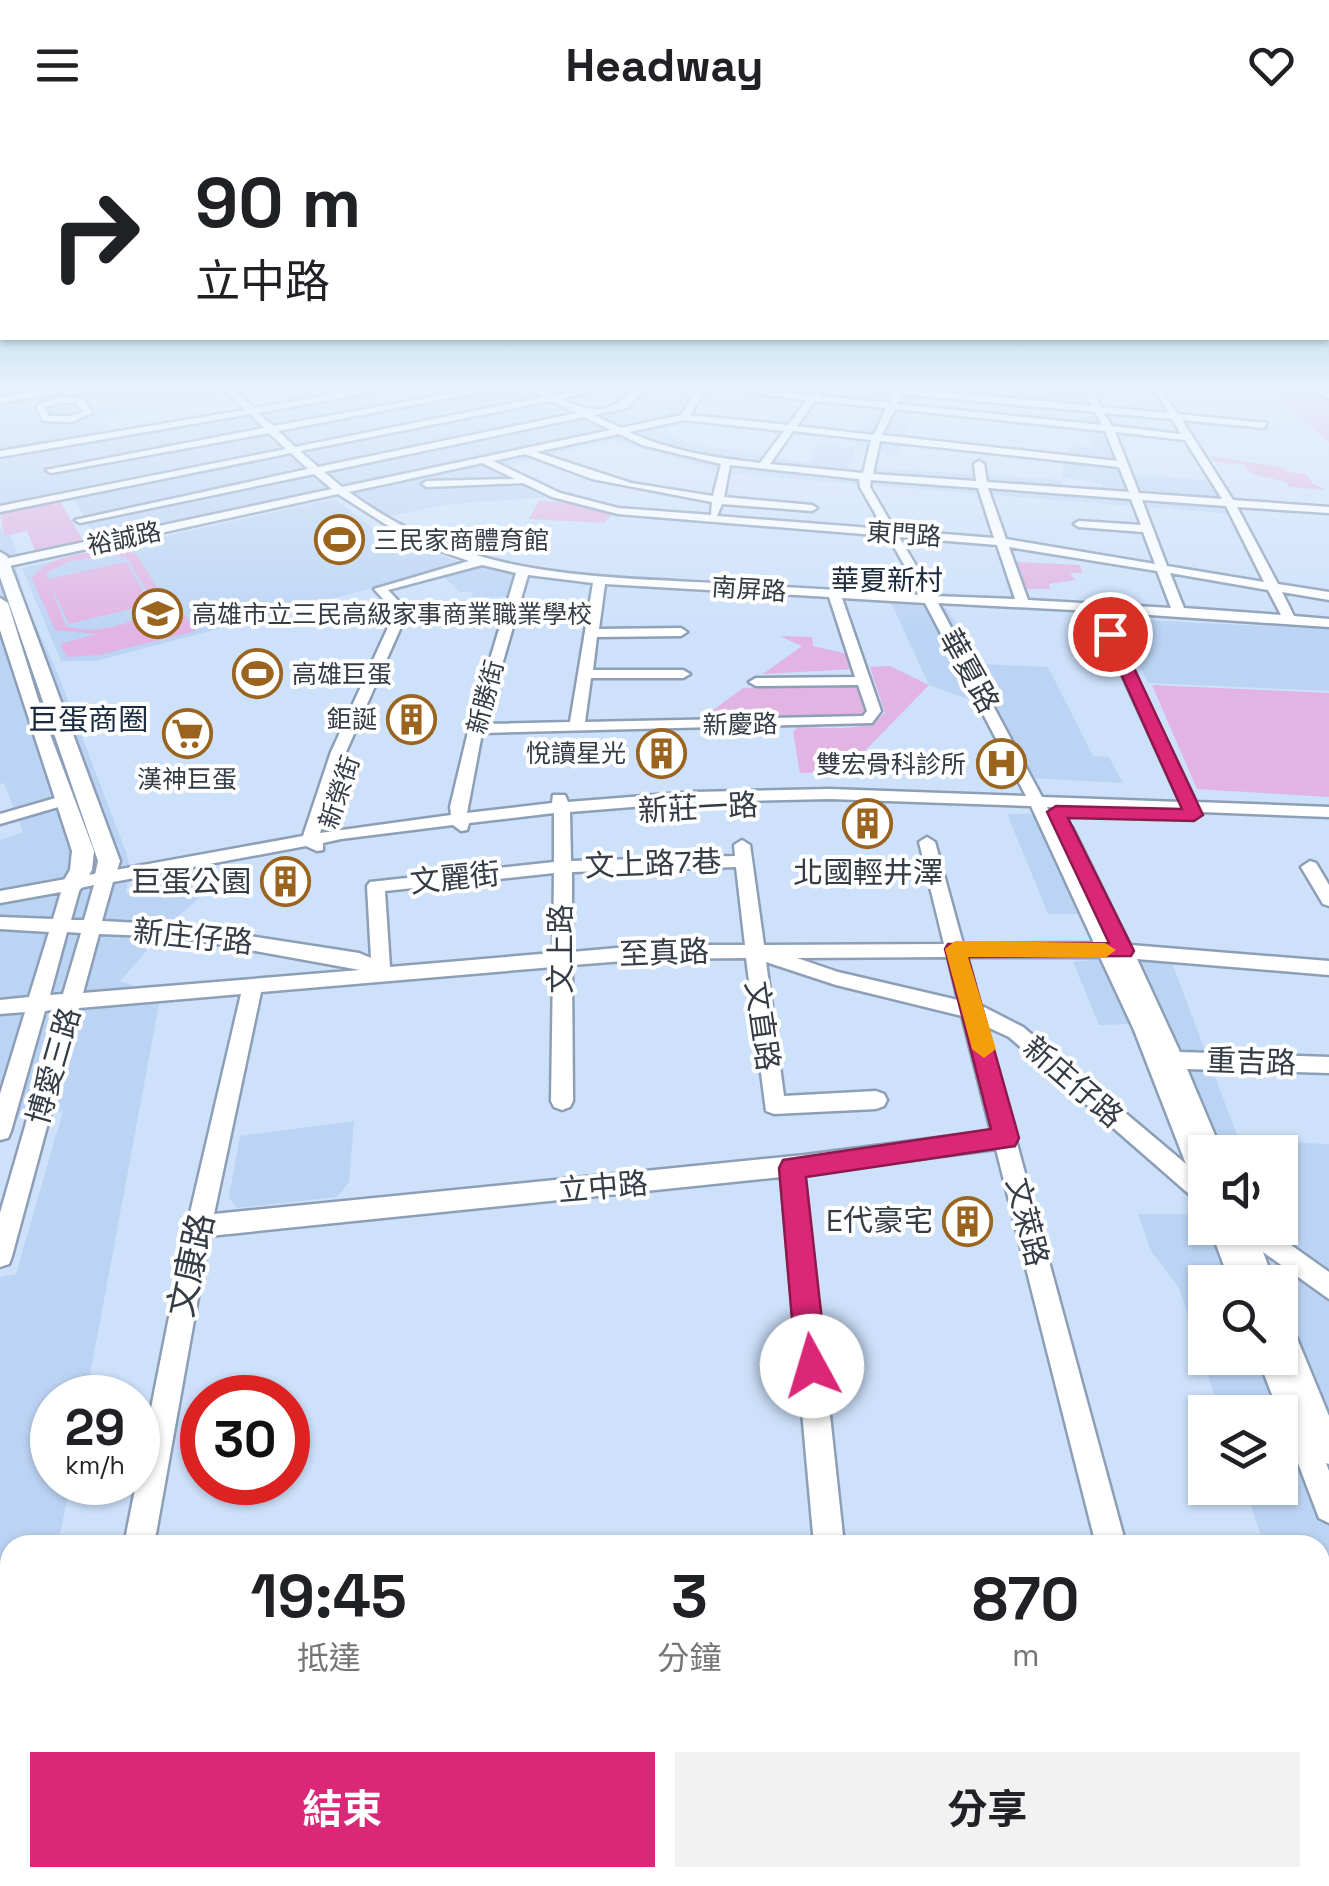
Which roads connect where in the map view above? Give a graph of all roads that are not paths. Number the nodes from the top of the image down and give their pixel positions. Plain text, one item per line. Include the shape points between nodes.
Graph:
1 (51, 470) edge
2 (195, 470) edge
3 (320, 470) edge
4 (444, 470) edge
5 (503, 470) edge
6 (572, 470) edge
7 (724, 470) edge
8 (801, 470) edge
9 (870, 470) edge
10 (979, 470) edge
11 (1124, 470) edge
12 (1208, 470) edge
13 (315, 471) junction
14 (868, 477) junction
15 (525, 482) junction
16 (982, 485) junction
17 (368, 486) junction
18 (342, 492) junction
19 (66, 496) junction
20 (1134, 496) junction
21 (717, 501) junction
22 (1230, 503) junction
23 (812, 508) dead end
24 (0, 509) edge
25 (1329, 510) edge
26 (713, 519) junction
27 (80, 520) junction
28 (1078, 524) dead end
29 (1148, 529) junction
30 (897, 534) junction
31 (1002, 542) junction
32 (93, 544) junction
33 (1, 561) edge
34 (481, 562) junction
35 (523, 570) junction
36 (1164, 571) junction
37 (600, 578) junction
38 (1275, 588) junction
39 (834, 594) junction
40 (1329, 596) edge
41 (935, 599) junction
42 (0, 604) edge
43 (1023, 605) junction
44 (1098, 609) junction
45 (1180, 613) junction
46 (1290, 620) junction
47 (1329, 623) edge
48 (681, 632) dead end
49 (590, 633) junction
50 (584, 674) junction
51 (684, 674) dead end
52 (864, 681) junction
53 (756, 682) dead end
54 (577, 727) junction
55 (476, 729) junction
56 (66, 800) junction
57 (1044, 802) junction
58 (1329, 804) edge
59 (1189, 806) junction
60 (560, 807) junction
61 (1329, 812) edge
62 (459, 817) junction
63 (0, 819) edge
64 (1329, 822) edge
65 (317, 841) junction
66 (927, 842) dead end
67 (742, 852) joint
68 (562, 867) junction
69 (1310, 867) dead end
70 (77, 878) junction
71 (104, 880) junction
72 (0, 885) edge
73 (0, 897) edge
74 (1329, 900) edge
75 (0, 923) edge
76 (61, 925) junction
77 (92, 927) junction
78 (955, 949) junction
79 (752, 950) junction
80 (1115, 951) junction
81 (562, 958) junction
82 (1329, 968) edge
83 (382, 972) junction
84 (252, 987) junction
85 (72, 1001) junction
86 (38, 1004) junction
87 (0, 1007) edge
88 (974, 1010) junction
89 (1173, 1060) junction
90 (1329, 1065) edge
91 (876, 1100) dead end
92 (562, 1101) dead end
93 (0, 1131) edge
94 (1204, 1135) edge
95 (1006, 1138) junction
96 (1188, 1138) edge
97 (792, 1168) junction
98 (1188, 1179) edge
99 (199, 1226) junction
100 (1272, 1245) edge
101 (0, 1256) edge
102 (1329, 1287) edge
103 (1298, 1373) edge
104 (1278, 1375) edge
105 (1329, 1450) edge
106 (1329, 1508) edge
107 (141, 1535) edge
108 (828, 1535) edge
109 (1108, 1535) edge

1 - 19 street
2 - 19 street
3 - 13 street
4 - 17 street, 裕誠路
5 - 15 street, 東門路
6 - 21 street via 632,488
7 - 21 street
8 - 14 street
9 - 14 street
10 - 16 street
11 - 20 street
12 - 22 street
13 - 18 street, 南屏路
13 - 27 street
14 - 16 street
14 - 30 street, 華夏路
15 - 17 street
15 - 26 street, 東門路 via 618,512
16 - 20 street
16 - 31 street
17 - 18 street, 裕誠路
18 - 32 street, 裕誠路
18 - 34 street, 南屏路 via 417,539
19 - 24 street
19 - 27 street
20 - 22 street
20 - 29 street
21 - 23 street
21 - 26 street
22 - 25 street
22 - 38 street
26 - 30 street, 東門路
27 - 32 street
28 - 29 street
29 - 36 street
30 - 31 street, 東門路
30 - 41 street, 華夏路
31 - 36 street, 東門路
31 - 43 street
32 - 33 street, 裕誠路
33 - 71 main road via 109,862
34 - 35 street, 南屏路
34 - 65 street, 新榮街 via 385,588 402,611
35 - 37 street, 南屏路
35 - 55 street, 新勝街
36 - 38 street, 東門路
36 - 45 street
37 - 39 street, 南屏路
37 - 49 street
38 - 40 street, 東門路
38 - 46 street
39 - 41 street, 南屏路
39 - 52 street, 新慶路
41 - 43 street, 南屏路
41 - 57 street, 華夏路
42 - 56 main road
43 - 44 street, 南屏路
44 - 45 street, 南屏路
44 - 59 street
45 - 46 street, 南屏路
46 - 47 street, 南屏路
48 - 49 street
49 - 50 street
50 - 51 street
50 - 54 street
52 - 53 street
52 - 54 street, 新慶路 via 874,712 860,723
54 - 55 street, 新慶路
55 - 62 street, 新勝街
56 - 63 street
56 - 70 main road via 84,851
57 - 59 street, 新莊一路
57 - 60 street, 新莊一路
57 - 80 street, 華夏路
58 - 59 street, 新莊一路
59 - 61 street, 新莊一路
59 - 64 street, 新莊一路
60 - 62 street, 新莊一路
60 - 68 street, 文上路
62 - 65 street, 新莊一路
65 - 71 street, 新莊一路
66 - 78 street, 文萊路
67 - 68 street, 文上路7巷
67 - 79 street, 文直路
68 - 81 street, 文上路
68 - 83 street, 文麗街 via 376,886
69 - 74 street
70 - 71 street
70 - 72 street
70 - 73 street
70 - 76 street, 博愛三路
71 - 77 street, 博愛三路
75 - 76 street, 新庄仔路
76 - 77 street, 新庄仔路
76 - 86 street, 博愛三路
77 - 83 street, 新庄仔路 via 178,932 359,960
77 - 85 street, 博愛三路
78 - 79 street, 至真路
78 - 80 street, 至真路
78 - 88 street, 文萊路
79 - 81 street, 至真路
79 - 88 street, 新庄仔路 via 836,978
79 - 91 street, 文直路 via 774,1105
80 - 82 street, 至真路
80 - 89 street, 華夏路
80 - 96 street, 華夏路
81 - 83 street, 至真路
81 - 92 street, 文上路
83 - 84 street, 至真路
84 - 85 street, 至真路
84 - 99 street, 文康路
85 - 86 street, 至真路
85 - 101 street, 博愛三路
86 - 87 street, 至真路
86 - 93 street, 博愛三路
88 - 95 street, 文萊路
88 - 98 street, 新庄仔路 via 1016,1032
89 - 90 street, 重吉路
89 - 94 street, 華夏路
95 - 97 street, 立中路
95 - 109 street, 文萊路
97 - 99 street, 立中路
97 - 108 street
99 - 107 street, 文康路
100 - 102 street
103 - 105 street
104 - 106 street

